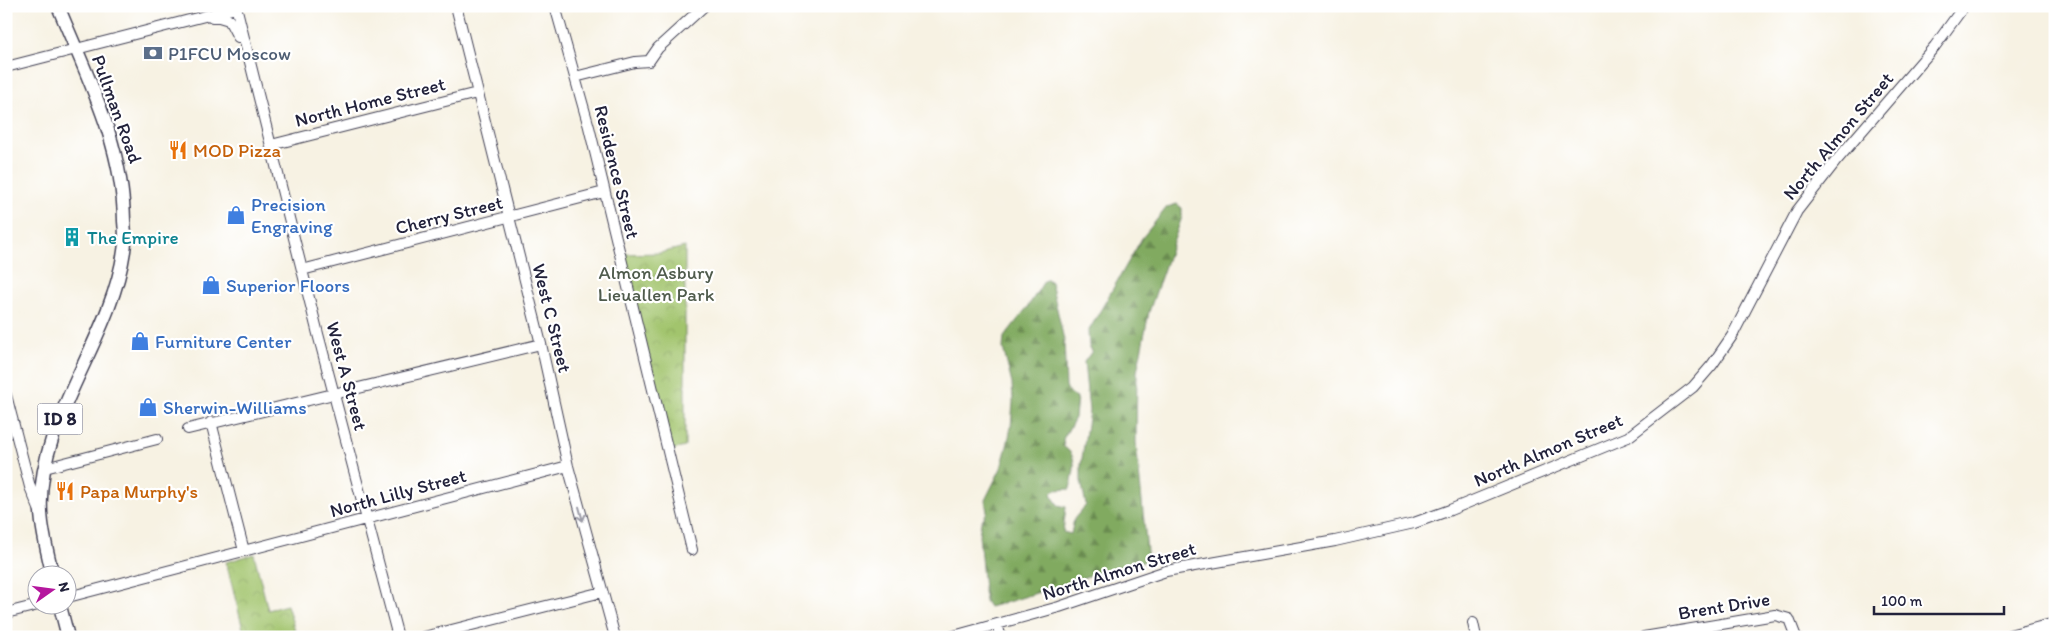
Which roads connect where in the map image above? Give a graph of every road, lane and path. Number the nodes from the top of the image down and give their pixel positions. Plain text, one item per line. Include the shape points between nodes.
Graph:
1 (58, 6) edge
2 (456, 6) edge
3 (555, 6) edge
4 (704, 6) edge
5 (1964, 6) edge
6 (236, 7) edge
7 (187, 21) junction
8 (76, 49) junction
9 (6, 67) edge
10 (575, 77) junction
11 (256, 90) junction
12 (478, 92) junction
13 (271, 145) junction
14 (604, 192) junction
15 (509, 218) junction
16 (302, 270) junction
17 (541, 344) junction
18 (6, 395) edge
19 (334, 395) junction
20 (211, 422) junction
21 (188, 429) dead end
22 (157, 439) dead end
23 (568, 466) junction
24 (45, 468) junction
25 (41, 513) junction
26 (367, 520) junction
27 (692, 550) dead end
28 (240, 552) junction
29 (51, 566) edge
30 (602, 592) junction
31 (78, 594) edge
32 (28, 608) edge
33 (6, 613) edge
34 (63, 616) edge
35 (1473, 623) dead end
36 (998, 625) junction
37 (2055, 625) edge
38 (68, 637) edge
39 (398, 637) edge
40 (424, 637) edge
41 (616, 637) edge
42 (950, 637) edge
43 (1001, 637) edge
44 (1476, 637) edge
45 (1644, 637) edge
46 (1796, 637) edge
47 (2010, 637) edge

1 - 8 main road, Pullman Road / ID 8
2 - 12 street, West C Street
3 - 10 street, Residence Street
4 - 10 street via 658,48 649,61
5 - 36 street, North Almon Street via 1797,211 1732,336 1712,366 1693,387 1628,437 1414,523 1335,541 1166,571
6 - 7 street
6 - 11 street, West A Street
7 - 8 street
7 - 11 street via 219,16 229,20
8 - 9 street
8 - 24 main road, Pullman Road / ID 8 via 117,156 123,185 125,250 116,290 101,332 56,429
10 - 14 street, Residence Street
11 - 13 street, West A Street
12 - 13 street, North Home Street
12 - 15 street, West C Street
13 - 16 street, West A Street
14 - 15 street, Cherry Street
14 - 27 street, Residence Street
15 - 16 street, Cherry Street
15 - 17 street, West C Street
16 - 19 street, West A Street
17 - 19 street
17 - 23 street, West C Street
18 - 25 street via 30,487
19 - 20 street
19 - 26 street, West A Street
20 - 21 street
20 - 28 street
22 - 24 street
23 - 26 street, North Lilly Street
23 -> 30 street, West C Street
24 - 25 main road, Pullman Road / ID 8
25 - 29 main road, ID 8
26 - 28 street, North Lilly Street
26 - 39 street, West A Street
28 - 31 street, North Lilly Street
30 - 40 street
30 - 41 street, West C Street
32 - 33 street
34 - 38 main road
35 - 44 street
36 - 42 street, North Almon Street
36 - 43 street
37 - 47 highway
45 - 46 street, Brent Drive via 1775,615 1789,619

